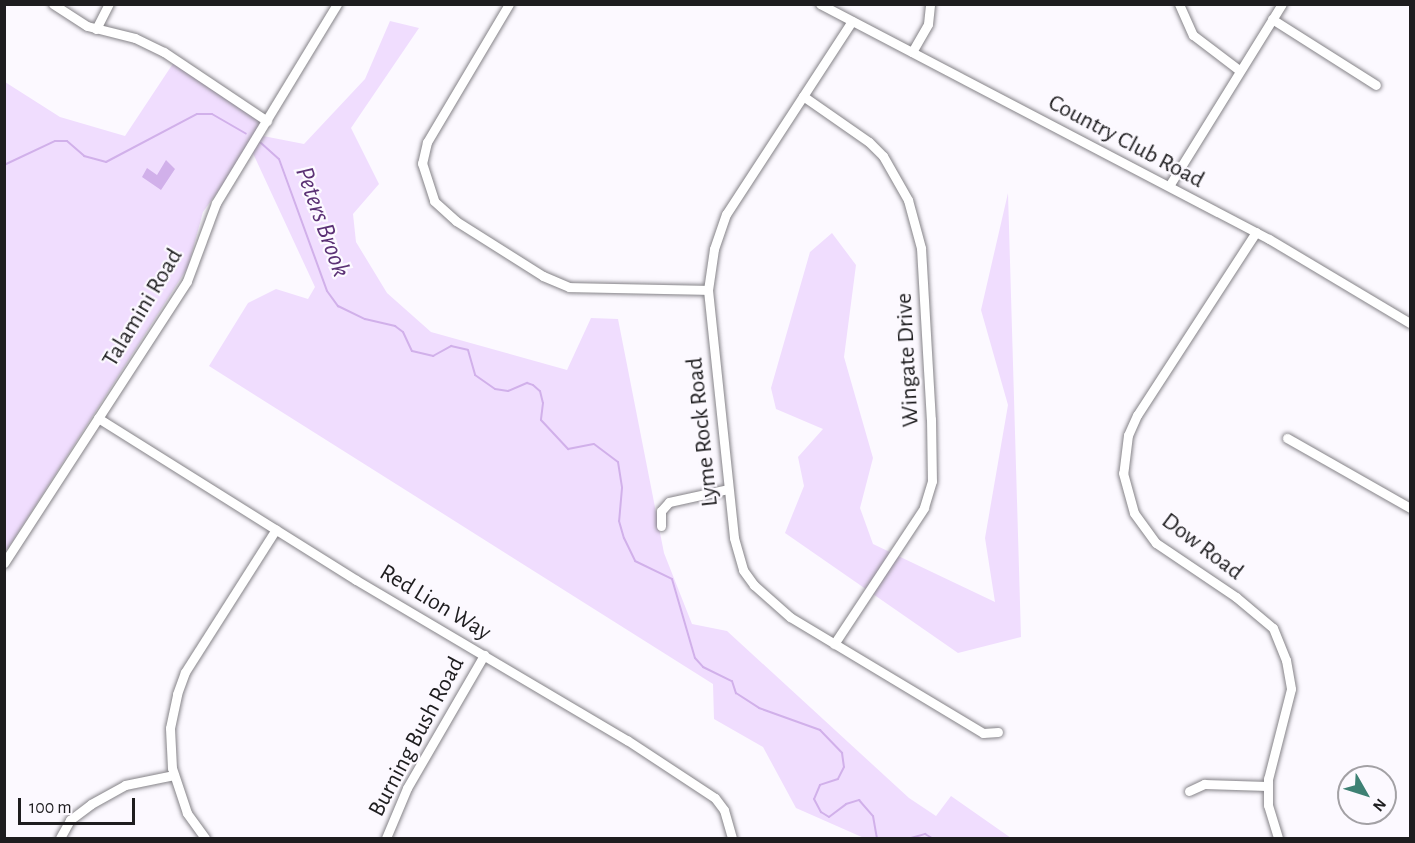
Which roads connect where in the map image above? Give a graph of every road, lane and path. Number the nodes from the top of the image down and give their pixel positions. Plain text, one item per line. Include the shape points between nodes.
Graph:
1 (53, 4) edge
2 (109, 4) edge
3 (337, 4) edge
4 (509, 4) edge
5 (820, 4) edge
6 (930, 4) edge
7 (1179, 4) edge
8 (1282, 4) edge
9 (1272, 19) junction
10 (852, 21) junction
11 (96, 28) junction
12 (912, 52) junction
13 (1239, 70) junction
14 (1376, 85) dead end
15 (803, 96) junction
16 (267, 121) junction
17 (1169, 186) junction
18 (1256, 232) junction
19 (708, 290) junction
20 (1410, 323) edge
21 (98, 418) junction
22 (1287, 438) dead end
23 (728, 489) junction
24 (1410, 508) edge
25 (661, 526) dead end
26 (276, 529) junction
27 (4, 563) edge
28 (834, 644) junction
29 (483, 655) junction
30 (998, 732) dead end
31 (174, 775) junction
32 (1267, 786) junction
33 (1189, 791) dead end
34 (60, 838) edge
35 (205, 838) edge
36 (386, 838) edge
37 (732, 838) edge
38 (1278, 838) edge

1 - 11 street
2 - 11 street
3 - 16 street, Talamini Road
4 - 19 street via 427,142 423,163 434,201 456,221 543,276 569,287
5 - 10 street, Country Club Road
6 - 12 street via 928,24
7 - 13 street via 1193,35
8 - 9 street
9 - 13 street
9 - 14 street
10 - 12 street, Country Club Road
10 - 15 street, Lyme Rock Road
11 - 16 street via 135,38 164,52
12 - 17 street, Country Club Road
13 - 17 street
15 - 19 street, Lyme Rock Road via 720,227
15 - 28 street, Wingate Drive via 869,142 883,156 908,200 921,248 931,408 932,481 924,508
16 - 21 street, Talamini Road via 216,203 187,281
17 - 18 street, Country Club Road
18 - 20 street, Country Club Road
18 - 32 street, Dow Road via 1137,415 1128,435 1123,473 1134,513 1156,543 1236,597 1273,628 1290,672 1291,695
19 - 23 street, Lyme Rock Road
21 - 26 street, Red Lion Way
21 - 27 street, Talamini Road
22 - 24 street
23 - 25 street via 669,502 661,511
23 - 28 street, Lyme Rock Road via 738,558 754,585 790,617
26 - 29 street, Red Lion Way
26 - 31 street via 185,672 170,728
28 - 30 street, Lyme Rock Road via 983,733
29 - 36 street, Burning Bush Road via 407,788
29 - 37 street, Red Lion Way via 715,798 724,810
31 - 34 street via 125,786 91,804 70,820
31 - 35 street via 188,813
32 - 33 street via 1204,784
32 - 38 street, Dow Road

